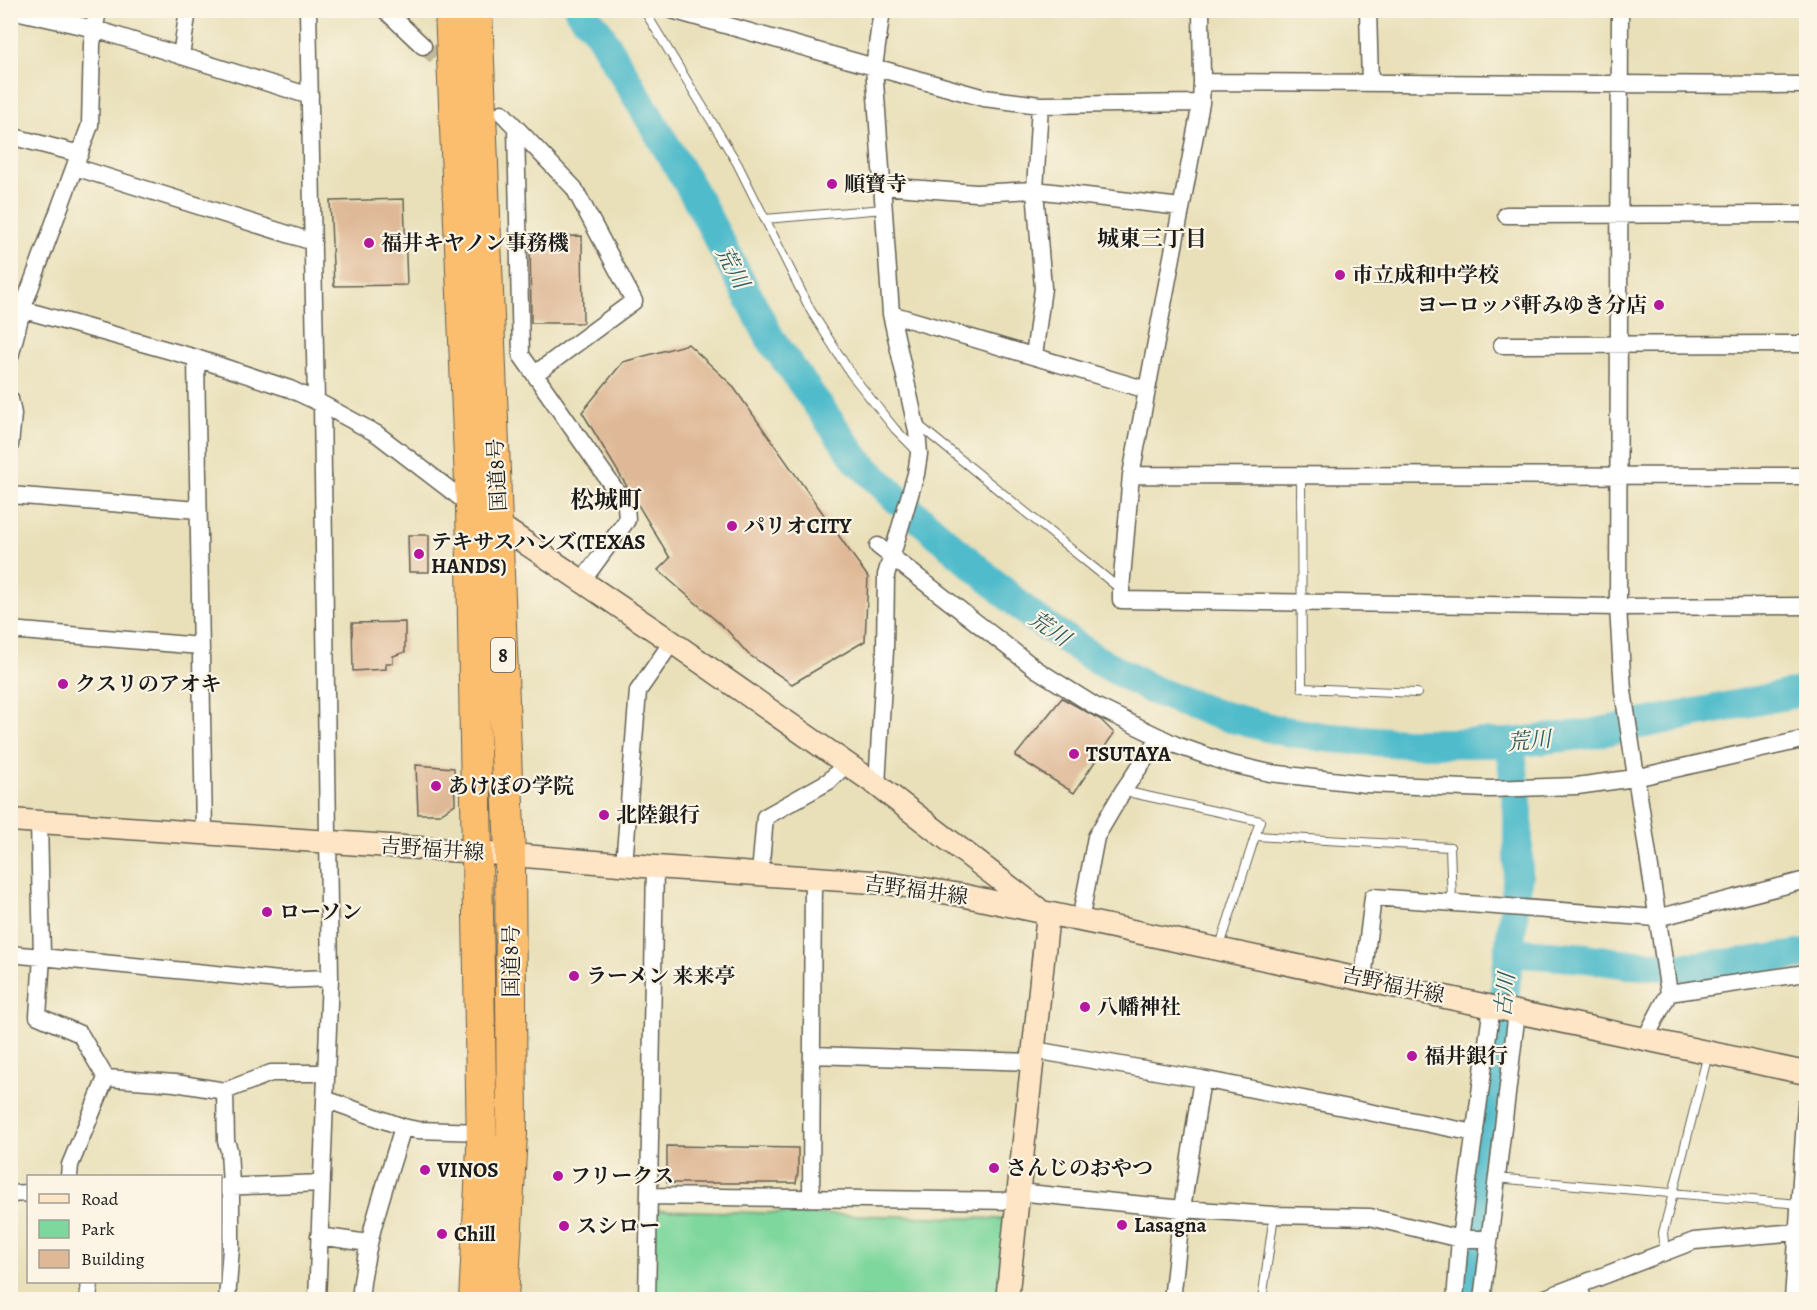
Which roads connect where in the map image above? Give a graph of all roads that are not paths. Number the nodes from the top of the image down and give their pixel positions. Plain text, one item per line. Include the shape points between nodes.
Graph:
1 (10, 10) edge
2 (98, 10) edge
3 (188, 10) edge
4 (309, 10) edge
5 (385, 10) edge
6 (450, 10) edge
7 (477, 10) edge
8 (644, 10) edge
9 (672, 10) edge
10 (882, 10) edge
11 (1201, 10) edge
12 (1368, 10) edge
13 (1620, 10) edge
14 (95, 29) junction
15 (423, 46) tunnel mouth
16 (182, 56) junction
17 (874, 67) junction
18 (1202, 82) junction
19 (1370, 83) junction
20 (1620, 84) junction
21 (1806, 85) edge
22 (310, 96) junction
23 (1201, 103) junction
24 (1040, 105) junction
25 (502, 113) dead end
26 (516, 128) junction
27 (10, 136) edge
28 (77, 161) junction
29 (882, 186) junction
30 (1035, 190) junction
31 (1181, 207) junction
32 (884, 209) junction
33 (1806, 214) edge
34 (1506, 215) dead end
35 (1620, 215) junction
36 (765, 219) junction
37 (313, 242) junction
38 (16, 308) edge
39 (891, 314) junction
40 (1620, 344) junction
41 (1806, 344) edge
42 (1502, 345) dead end
43 (1034, 356) junction
44 (10, 357) edge
45 (196, 358) junction
46 (536, 374) junction
47 (1147, 390) junction
48 (10, 399) edge
49 (319, 402) junction
50 (915, 422) junction
51 (10, 445) edge
52 (919, 454) junction
53 (1301, 474) junction
54 (1131, 475) junction
55 (1620, 476) junction
56 (1806, 476) edge
57 (10, 495) edge
58 (471, 506) junction
59 (198, 510) junction
60 (499, 525) junction
61 (878, 546) dead end
62 (893, 553) junction
63 (582, 581) junction
64 (1120, 590) junction
65 (1302, 602) junction
66 (1806, 606) edge
67 (1618, 607) junction
68 (10, 630) edge
69 (672, 642) junction
70 (201, 646) junction
71 (1417, 693) dead end
72 (1160, 737) junction
73 (1806, 739) edge
74 (846, 764) junction
75 (1635, 778) junction
76 (877, 785) junction
77 (1124, 791) junction
78 (10, 820) edge
79 (39, 822) junction
80 (204, 833) junction
81 (1255, 836) junction
82 (329, 842) junction
83 (477, 852) junction
84 (510, 855) junction
85 (624, 865) junction
86 (655, 867) junction
87 (760, 874) junction
88 (813, 878) junction
89 (1806, 880) edge
90 (1452, 902) junction
91 (1046, 914) junction
92 (1657, 918) junction
93 (1080, 921) junction
94 (1219, 950) junction
95 (10, 954) edge
96 (42, 957) junction
97 (1806, 973) edge
98 (330, 978) junction
99 (1363, 979) junction
100 (1668, 986) junction
101 (1492, 1006) junction
102 (1517, 1012) junction
103 (1645, 1039) junction
104 (1709, 1052) junction
105 (812, 1055) junction
106 (1033, 1056) junction
107 (326, 1073) junction
108 (1806, 1073) edge
109 (106, 1078) junction
110 (1202, 1079) junction
111 (225, 1091) junction
112 (326, 1099) junction
113 (1806, 1104) edge
114 (403, 1127) junction
115 (482, 1132) junction
116 (1475, 1133) junction
117 (69, 1175) edge
118 (1496, 1178) junction
119 (322, 1184) junction
120 (226, 1186) edge
121 (27, 1193) edge
122 (10, 1194) edge
123 (1673, 1194) junction
124 (649, 1196) junction
125 (1018, 1196) junction
126 (811, 1198) junction
127 (1182, 1209) junction
128 (1274, 1215) junction
129 (1800, 1218) edge
130 (320, 1236) junction
131 (1460, 1239) junction
132 (1488, 1239) junction
133 (368, 1243) junction
134 (1665, 1252) junction
135 (90, 1283) edge
136 (1581, 1292) edge
137 (88, 1299) edge
138 (227, 1299) edge
139 (317, 1299) edge
140 (360, 1299) edge
141 (474, 1299) edge
142 (503, 1299) edge
143 (647, 1299) edge
144 (1007, 1299) edge
145 (1172, 1299) edge
146 (1262, 1299) edge
147 (1455, 1299) edge
148 (1482, 1299) edge
149 (1540, 1299) edge
150 (1793, 1299) edge

1 - 14 street
2 - 14 street
3 - 16 street
4 - 22 street
5 - 15 street
6 - 58 highway, 国道8号 / 8
7 - 60 highway, 国道8号 / 8
8 - 36 lane via 737,163
9 - 17 street
10 - 17 street
11 - 18 street
12 - 19 street
13 - 20 street
14 - 16 street
14 - 28 street via 90,125
16 - 22 street
17 - 24 street via 984,98
17 - 29 street
18 - 19 street
18 - 23 street
19 - 20 street
20 - 21 street
20 - 35 street
22 - 37 street
23 - 24 street
23 - 31 street
24 - 30 street
25 - 26 street
26 - 46 street via 520,354
26 - 46 street via 574,188 634,301
27 - 28 street
28 - 37 street
28 - 38 street
29 - 30 street via 976,193
29 - 32 street
30 - 31 street
30 - 43 street via 1043,288
31 - 47 street
32 - 36 lane
32 - 39 street
33 - 35 street
34 - 35 street
35 - 40 street
36 - 52 lane via 811,311 851,374
37 - 49 street
38 - 44 street
38 - 45 street
39 - 43 street
39 - 50 street
40 - 41 street
40 - 42 street
40 - 55 street
43 - 47 street
45 - 49 street
45 - 59 street
46 - 63 street via 626,505 627,520
47 - 54 street
48 - 51 street
49 - 58 street via 377,434
49 - 82 street
50 - 52 street
50 - 64 lane
52 - 62 street
53 - 54 street
53 - 55 street
53 - 65 lane
54 - 64 street
55 - 56 street
55 - 67 street
57 - 59 street
58 - 60 main road
58 - 83 highway, 国道8号 / 8
59 - 70 street
60 - 63 main road
60 - 84 highway, 国道8号 / 8
61 - 62 street
62 - 72 street via 1036,669 1095,706
62 - 76 street via 886,575
63 - 69 main road
64 - 65 street via 1121,600
65 - 67 street
65 - 71 lane via 1302,688
66 - 67 street
67 - 75 street via 1623,691
68 - 70 street
69 - 74 main road
69 - 85 street via 638,691
70 - 80 street
72 - 75 street via 1227,764 1366,784 1490,789 1577,786
72 - 77 street
73 - 75 street
74 - 76 main road
74 - 87 street via 829,781 765,817
75 - 92 street
76 - 91 main road
77 - 81 lane via 1260,821
77 - 93 street via 1096,837
78 - 79 main road, 吉野福井線
79 - 80 main road, 吉野福井線
79 - 96 street
80 - 82 main road, 吉野福井線
81 - 90 lane via 1450,847
81 - 94 lane
82 - 83 main road, 吉野福井線
82 - 98 street
83 - 84 main road, 吉野福井線
83 - 115 highway, 国道8号 / 8
84 - 85 main road, 吉野福井線
84 - 142 highway, 国道8号 / 8 via 512,1134
85 - 86 main road, 吉野福井線
86 - 87 main road, 吉野福井線
86 - 124 street
87 - 88 main road, 吉野福井線
88 - 91 main road, 吉野福井線 via 961,895
88 - 105 street
89 - 92 street
90 - 92 street
90 - 99 street via 1373,897
91 - 93 main road, 吉野福井線
91 - 106 main road
92 - 100 street
93 - 94 main road, 吉野福井線
94 - 99 main road, 吉野福井線
95 - 96 street
96 - 98 street via 279,980
96 - 109 street via 38,1016 80,1034
97 - 100 street
98 - 107 street
99 - 101 main road, 吉野福井線
100 - 103 street
101 - 102 main road, 吉野福井線
101 - 116 street
102 - 103 main road, 吉野福井線
102 - 118 street
103 - 104 main road, 吉野福井線
104 - 108 main road, 吉野福井線
104 - 123 lane
105 - 106 street
105 - 126 street
106 - 110 street
106 - 125 main road
107 - 111 street via 271,1073
107 - 112 street
109 - 111 street
109 - 117 street
110 - 116 street
110 - 127 street
111 - 120 street via 229,1150
112 - 114 street
112 - 119 street
113 - 129 street
114 - 115 street
114 - 133 street
115 - 141 highway, 国道8号 / 8
116 - 131 street
118 - 123 lane
118 - 132 street
119 - 120 street
119 - 130 street
120 - 138 street via 231,1248
121 - 122 street
123 - 129 lane
123 - 134 lane via 1663,1233
124 - 126 street
124 - 143 street
125 - 126 street
125 - 127 street
125 - 144 main road
127 - 128 street
127 - 145 street
128 - 131 street via 1370,1217
128 - 146 lane
129 - 134 street via 1694,1241
129 - 150 street
130 - 133 street
130 - 139 street
131 - 132 street
131 - 147 street
132 - 148 street
133 - 140 street
134 - 136 street
135 - 137 street
136 - 149 street

